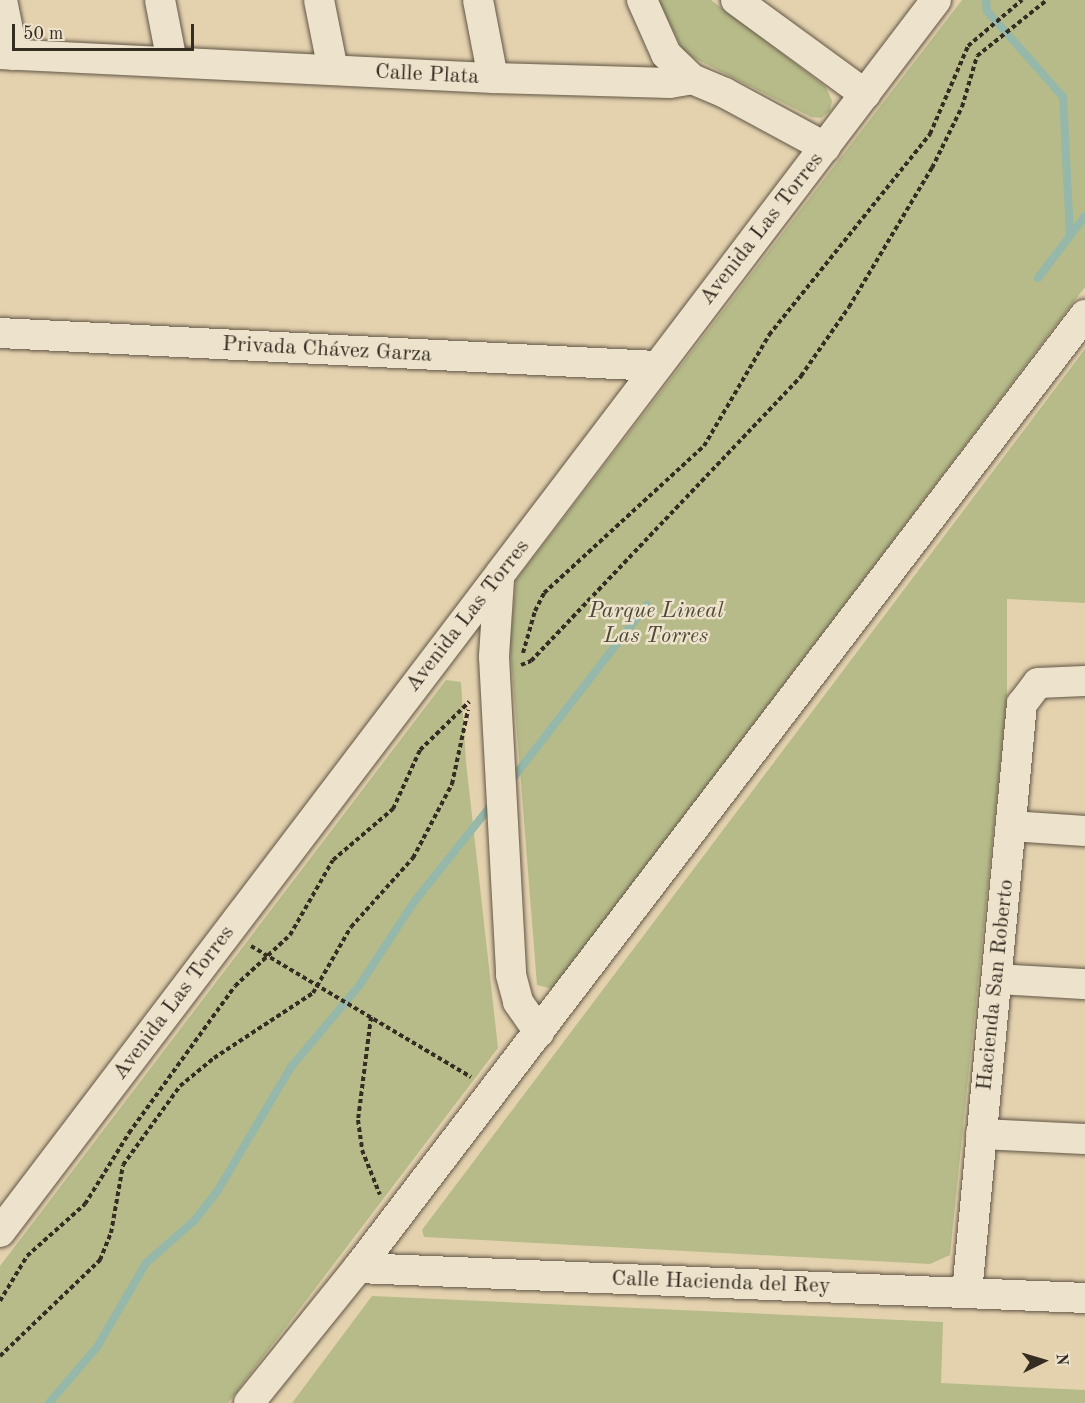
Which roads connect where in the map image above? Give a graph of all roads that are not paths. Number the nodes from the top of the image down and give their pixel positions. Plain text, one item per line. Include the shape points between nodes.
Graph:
1 (2, 0) edge
2 (159, 0) edge
3 (319, 0) edge
4 (478, 0) edge
5 (642, 0) edge
6 (736, 0) edge
7 (936, 0) edge
8 (7, 54) edge
9 (172, 63) junction
10 (333, 70) junction
11 (493, 78) junction
12 (692, 79) junction
13 (865, 94) junction
14 (825, 147) junction
15 (1085, 315) edge
16 (0, 333) edge
17 (655, 366) junction
18 (499, 578) junction
19 (455, 633) junction
20 (505, 661) junction
21 (1085, 681) edge
22 (1011, 826) junction
23 (1085, 831) edge
24 (997, 979) junction
25 (1085, 984) edge
26 (539, 1032) junction
27 (981, 1134) junction
28 (1085, 1139) edge
29 (0, 1232) edge
30 (358, 1268) junction
31 (967, 1293) junction
32 (1085, 1298) edge
33 (249, 1403) edge

1 - 8 street, Calle Plata
2 - 9 street
3 - 10 street
4 - 11 street
5 - 12 street via 666,54
6 - 13 street
7 - 13 street, Avenida Las Torres
8 - 9 street, Calle Plata
9 - 10 street, Calle Plata
10 - 11 street, Calle Plata
11 - 12 street, Calle Plata via 670,83
12 - 14 street
13 - 14 street, Avenida Las Torres
14 - 17 street, Avenida Las Torres
15 - 26 street
16 - 17 street, Privada Chávez Garza
17 - 18 street, Avenida Las Torres
18 - 19 street, Avenida Las Torres
18 - 20 street
19 - 20 street
19 - 29 street, Avenida Las Torres
20 - 26 street via 511,975 518,1002
21 - 22 street, Hacienda San Roberto via 1038,683 1022,704
22 - 23 street
22 - 24 street, Hacienda San Roberto
24 - 25 street
24 - 27 street, Hacienda San Roberto
26 - 30 street
27 - 28 street
27 - 31 street, Hacienda San Roberto
30 - 31 street, Calle Hacienda del Rey
30 - 33 street
31 - 32 street, Calle Hacienda del Rey

